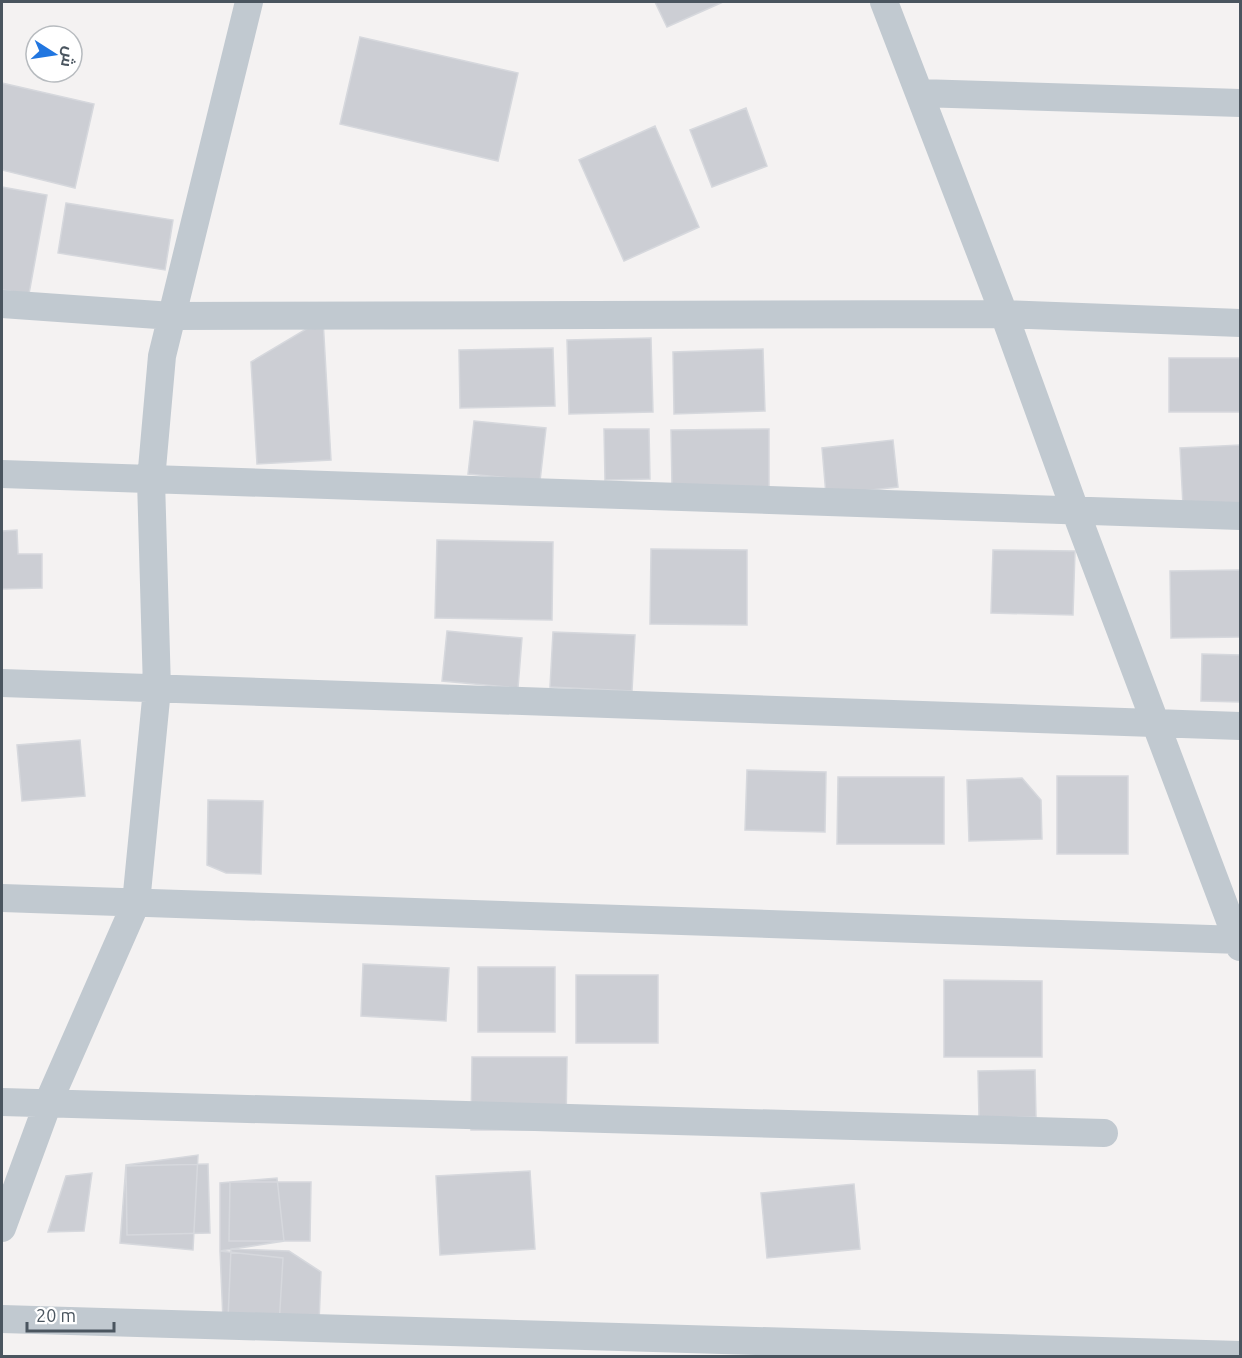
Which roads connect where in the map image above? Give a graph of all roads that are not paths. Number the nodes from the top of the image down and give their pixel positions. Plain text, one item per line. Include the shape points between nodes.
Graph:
1 (249, 2) edge
2 (884, 2) edge
3 (919, 93) junction
4 (1240, 103) edge
5 (2, 304) edge
6 (1004, 314) junction
7 (172, 316) junction
8 (1240, 323) edge
9 (2, 474) edge
10 (151, 480) junction
11 (1076, 510) junction
12 (1240, 516) edge
13 (2, 683) edge
14 (157, 689) junction
15 (1155, 723) junction
16 (1240, 726) edge
17 (2, 898) edge
18 (136, 903) junction
19 (1240, 942) edge
20 (2, 1102) edge
21 (48, 1104) junction
22 (1104, 1133) dead end
23 (2, 1228) edge
24 (2, 1319) edge
25 (1240, 1355) edge

1 - 7 street
2 - 3 street
3 - 4 street
3 - 6 street
5 - 7 street
6 - 7 street
6 - 8 street
6 - 11 street
7 - 10 street via 162,356
9 - 10 street
10 - 11 street
10 - 14 street
11 - 12 street
11 - 15 street
13 - 14 street
14 - 15 street
14 - 18 street
15 - 16 street
15 - 19 street
17 - 18 street
18 - 19 street
18 - 21 street
20 - 21 street
21 - 22 street
21 - 23 street
24 - 25 street

